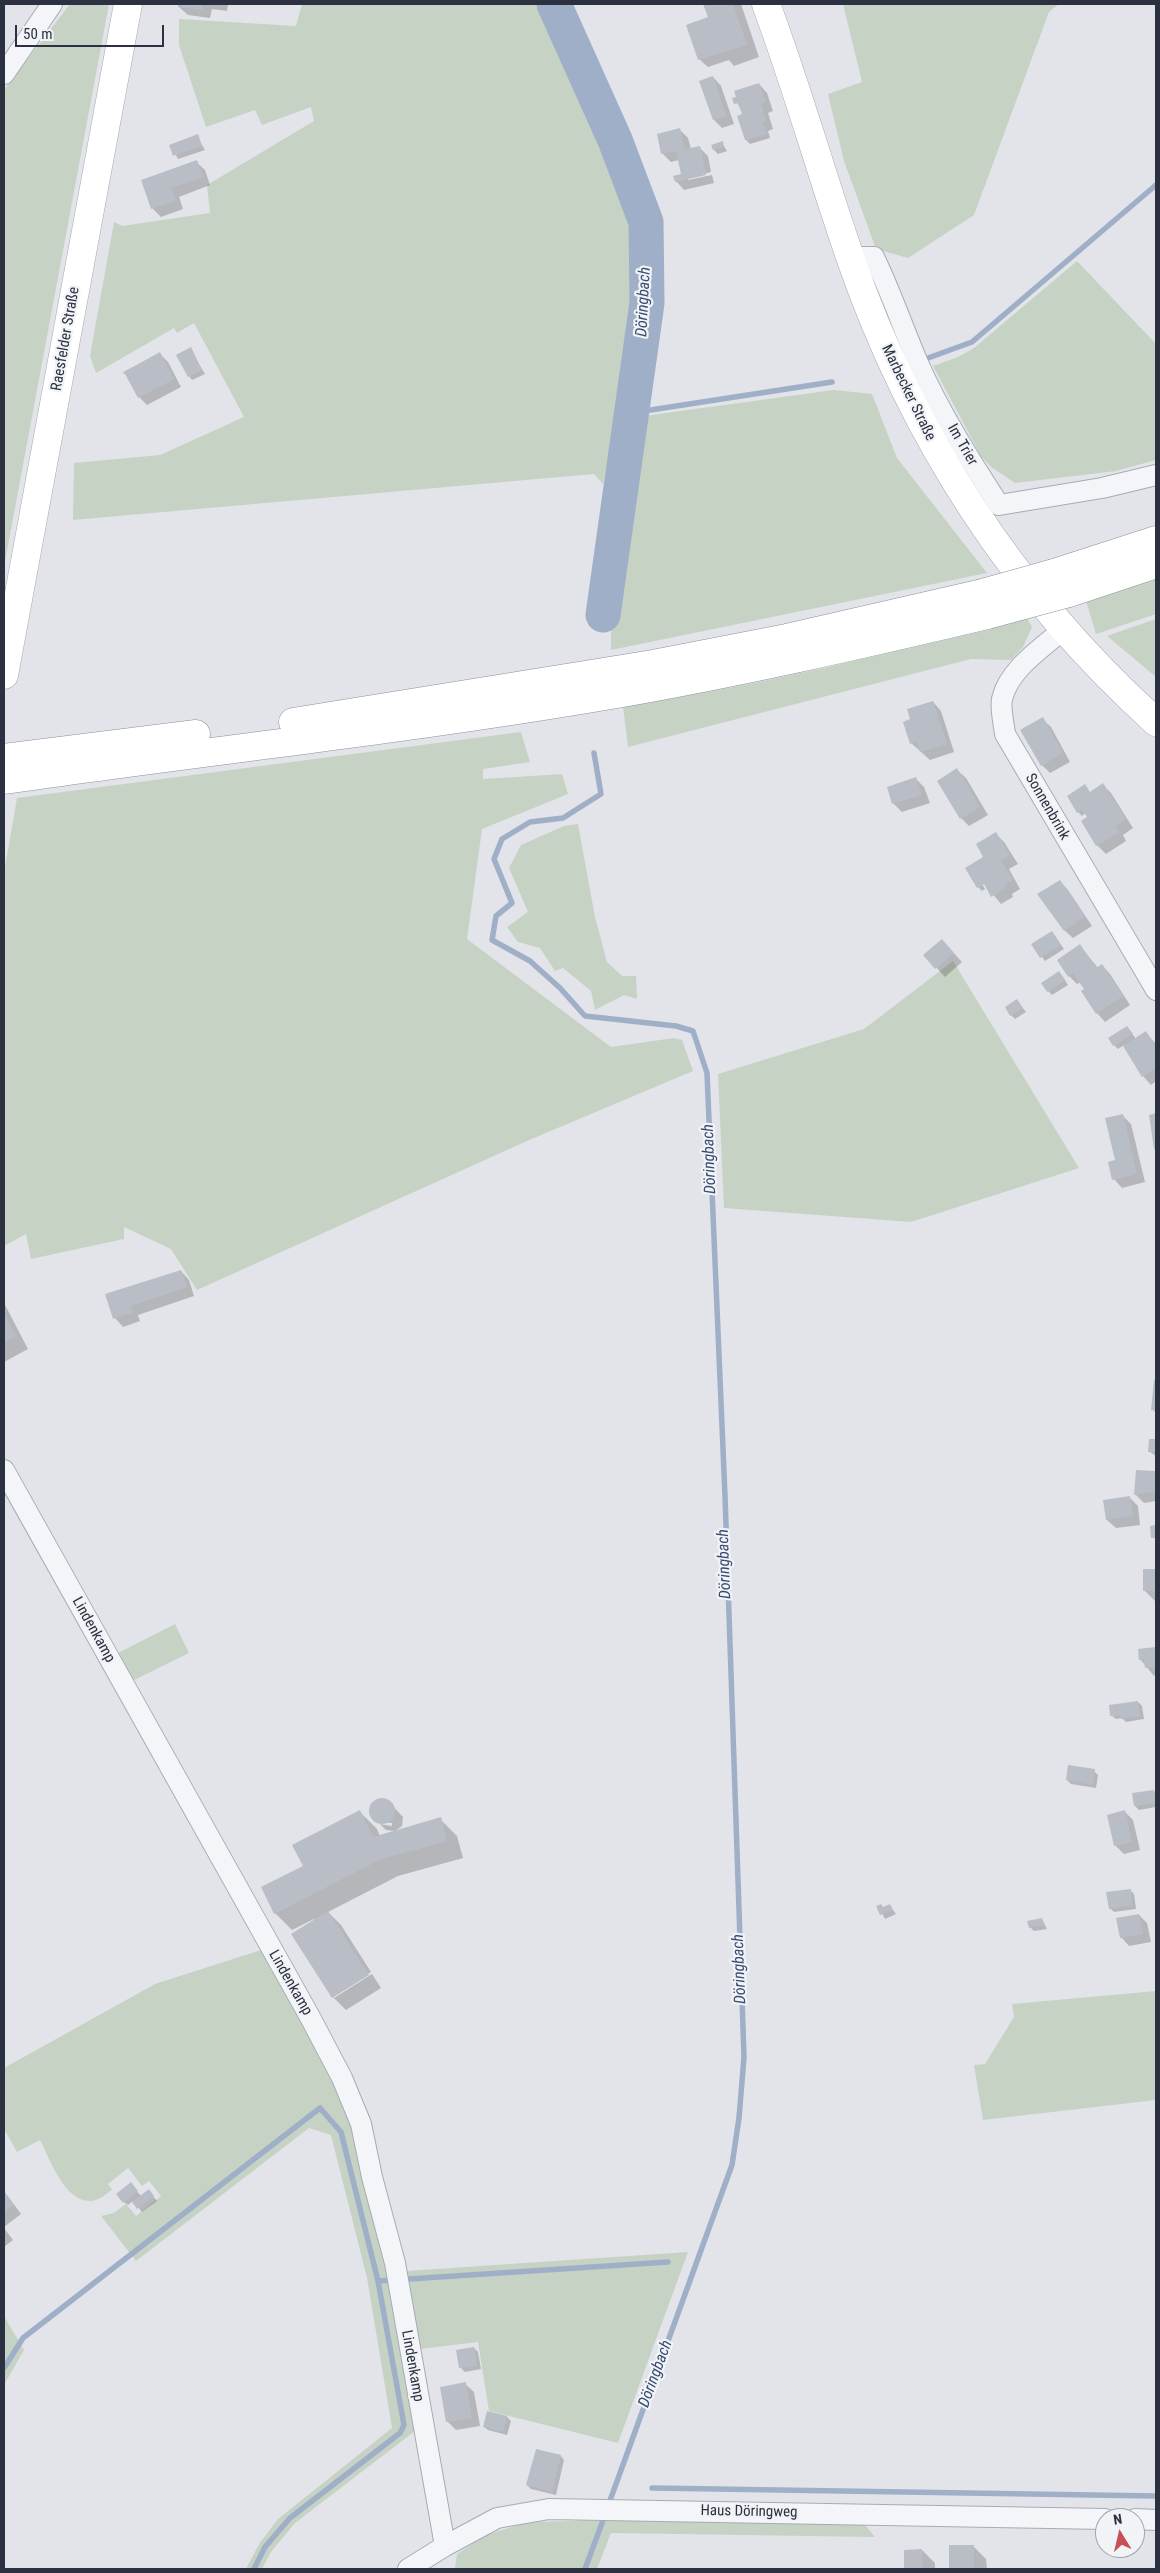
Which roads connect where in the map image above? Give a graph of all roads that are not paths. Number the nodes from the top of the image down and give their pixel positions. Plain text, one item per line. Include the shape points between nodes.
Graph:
1 (52, 4) edge
2 (128, 4) edge
3 (766, 4) edge
4 (4, 74) edge
5 (850, 257) junction
6 (1156, 474) edge
7 (1156, 540) edge
8 (1156, 564) edge
9 (1062, 583) junction
10 (1064, 629) junction
11 (4, 675) edge
12 (1156, 722) edge
13 (4, 758) edge
14 (72, 759) junction
15 (4, 780) edge
16 (1156, 990) edge
17 (4, 1470) edge
18 (1095, 2519) edge
19 (445, 2546) junction
20 (408, 2569) edge

1 - 4 street
2 - 11 main road, Raesfelder Straße
3 - 5 main road, Marbecker Straße
5 - 6 street, Im Trier via 874,258 925,377 968,458 999,505 1083,492
5 - 10 main road, Marbecker Straße via 884,345 932,443 1012,568
7 - 9 main road
8 - 9 main road
9 - 14 main road, bridge via 983,605 519,687
10 - 12 main road, Marbecker Straße
10 - 16 street, Sonnenbrink via 1012,678 1002,700 1005,734
13 - 14 main road
14 - 15 main road
17 - 19 street, Lindenkamp via 310,2017 356,2110 395,2263
18 - 19 street, Haus Döringweg via 549,2509 497,2518
19 - 20 street, Haus Döringweg

